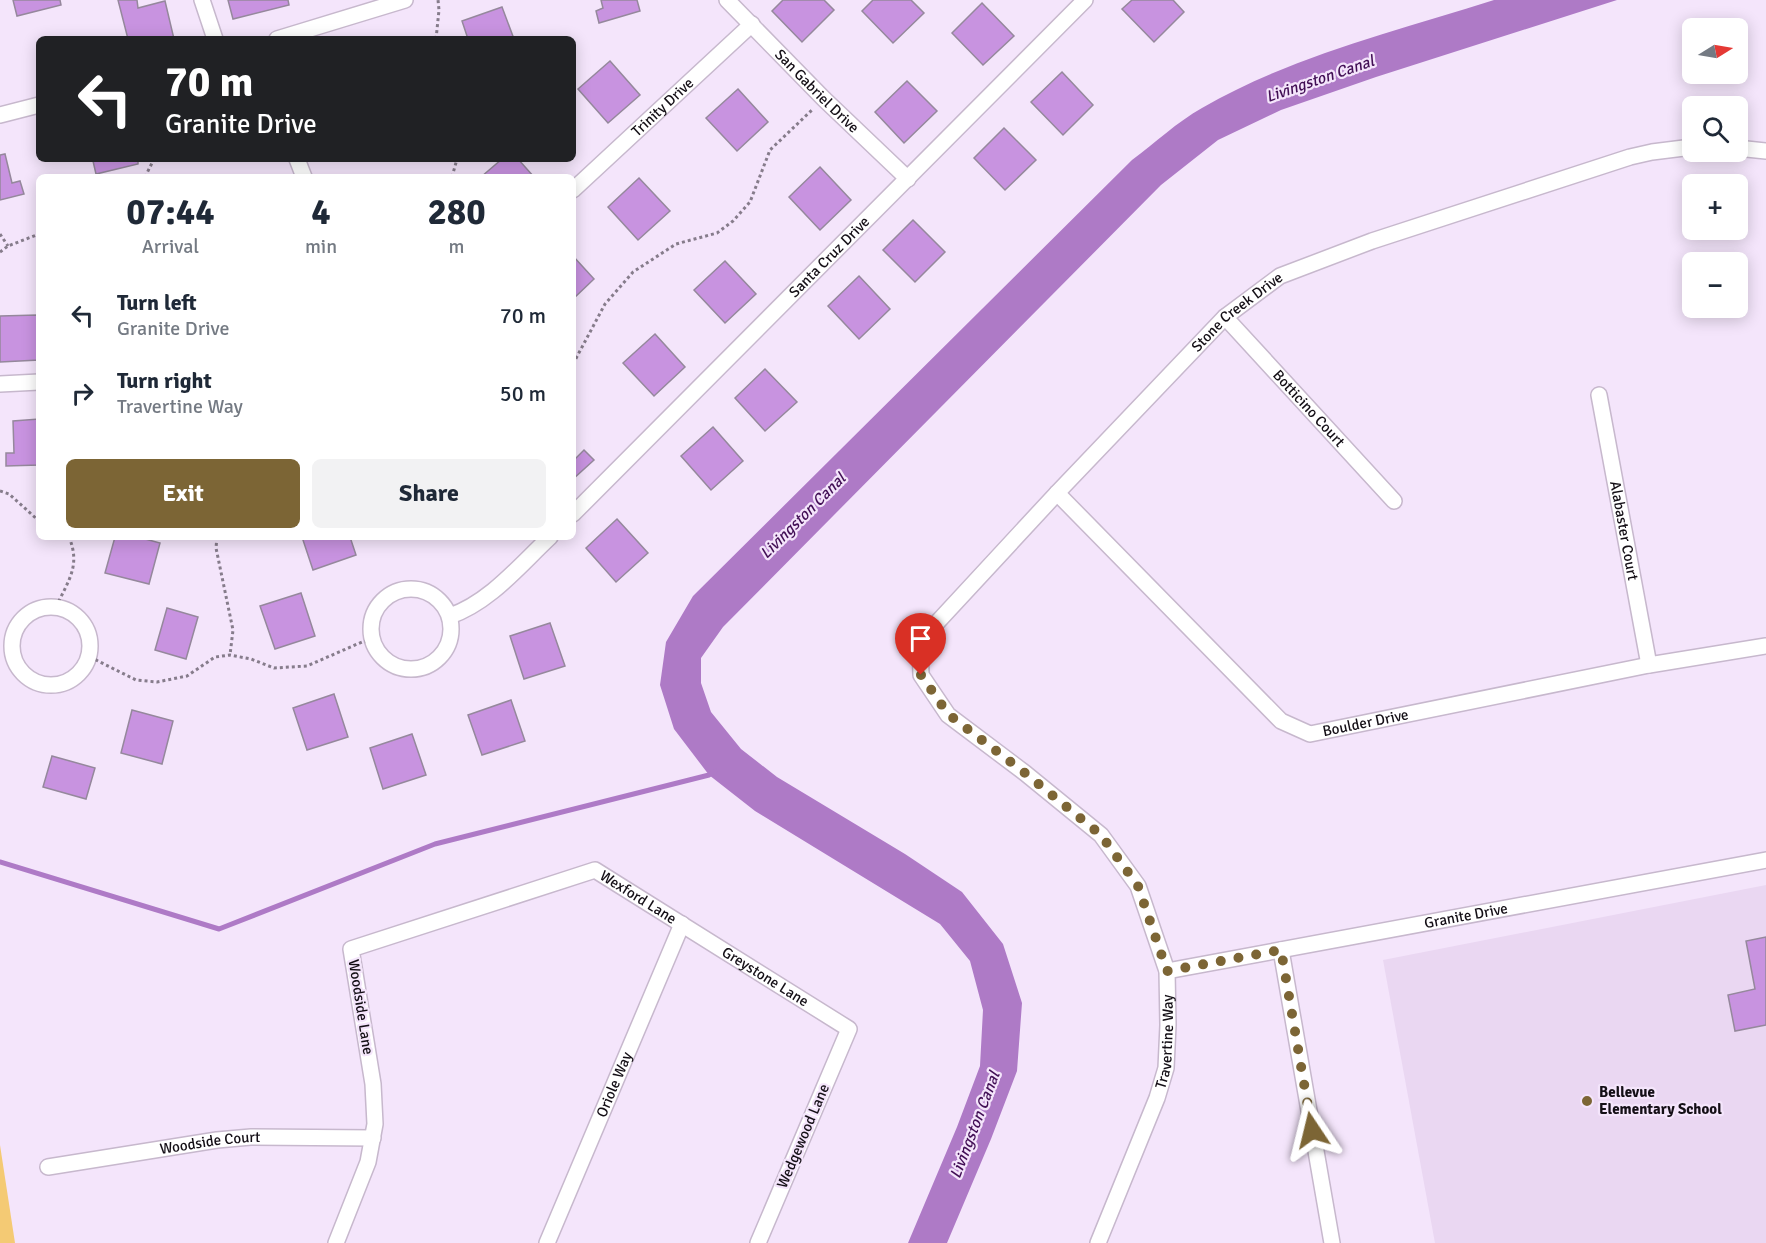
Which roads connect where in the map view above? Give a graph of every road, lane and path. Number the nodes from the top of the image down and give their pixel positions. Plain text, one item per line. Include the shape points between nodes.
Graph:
1 (202, 0) edge
2 (405, 0) edge
3 (438, 0) edge
4 (727, 0) edge
5 (1085, 0) edge
6 (752, 24) junction
7 (214, 36) edge
8 (287, 36) edge
9 (436, 36) edge
10 (824, 99) junction
11 (36, 106) edge
12 (0, 115) edge
13 (1682, 148) edge
14 (1748, 149) edge
15 (1766, 151) edge
16 (908, 179) junction
17 (576, 187) edge
18 (0, 234) edge
19 (36, 235) edge
20 (8, 246) junction
21 (0, 252) edge
22 (1225, 317) junction
23 (576, 358) edge
24 (36, 382) edge
25 (0, 384) edge
26 (1599, 395) dead end
27 (0, 492) edge
28 (1057, 494) junction
29 (1394, 501) dead end
30 (576, 511) edge
31 (36, 518) edge
32 (70, 540) edge
33 (217, 540) edge
34 (547, 540) edge
35 (56, 607) junction
36 (450, 616) junction
37 (7, 633) edge
38 (372, 641) junction
39 (1766, 646) edge
40 (230, 656) junction
41 (90, 657) junction
42 (1648, 665) junction
43 (921, 675) joint
44 (1766, 860) edge
45 (595, 870) joint
46 (682, 924) junction
47 (1281, 950) junction
48 (1167, 971) junction
49 (849, 1029) joint
50 (373, 1138) junction
51 (48, 1167) dead end
52 (336, 1243) edge
53 (547, 1243) edge
54 (758, 1243) edge
55 (1098, 1243) edge
56 (1332, 1243) edge

1 - 7 street
2 - 8 street
3 - 9 path
4 - 6 street, San Gabriel Drive
5 - 16 street, Santa Cruz Drive
6 - 10 street, San Gabriel Drive
6 - 17 street, Trinity Drive
10 - 16 street, San Gabriel Drive
10 - 23 path via 770,150 750,202 733,222 717,233 676,244 633,272 605,304
11 - 12 street
13 - 22 street, Stone Creek Drive via 1630,157 1326,257 1280,276
14 - 15 street
16 - 30 street, Santa Cruz Drive
18 - 20 path
19 - 20 path
20 - 21 path
22 - 28 street, Stone Creek Drive
22 - 29 street, Botticino Court
24 - 25 street
26 - 42 street, Alabaster Court
27 - 31 path via 9,494
28 - 42 street, Boulder Drive via 1281,722 1310,734
28 - 43 street, Stone Creek Drive via 920,641
32 - 35 path via 75,566
33 - 40 path via 233,630
34 - 36 street via 486,597
35 - 37 street via 29,613
35 - 41 street via 69,610 84,624 91,644
36 - 38 street via 428,592 404,589 379,604 373,616
36 - 38 street via 448,646 429,666 416,670 392,665 382,658
37 - 41 street via 15,663 23,674 47,686 74,680
38 - 40 path via 307,666 274,668
39 - 42 street, Boulder Drive
40 - 41 path via 215,657 187,676 157,682 136,680
43 - 48 street, Travertine Way via 948,714 1101,835 1138,886
44 - 47 street, Granite Drive
45 - 46 street, Wexford Lane
45 - 50 street, Woodside Lane via 351,950 373,1084
46 - 49 street, Greystone Lane
46 - 53 street, Oriole Way
47 - 48 street, Granite Drive
47 - 56 street
48 - 55 street, Travertine Way via 1166,1068
49 - 54 street, Wedgewood Lane
50 - 51 street, Woodside Court via 217,1140
50 - 52 street, Woodside Lane via 359,1188

